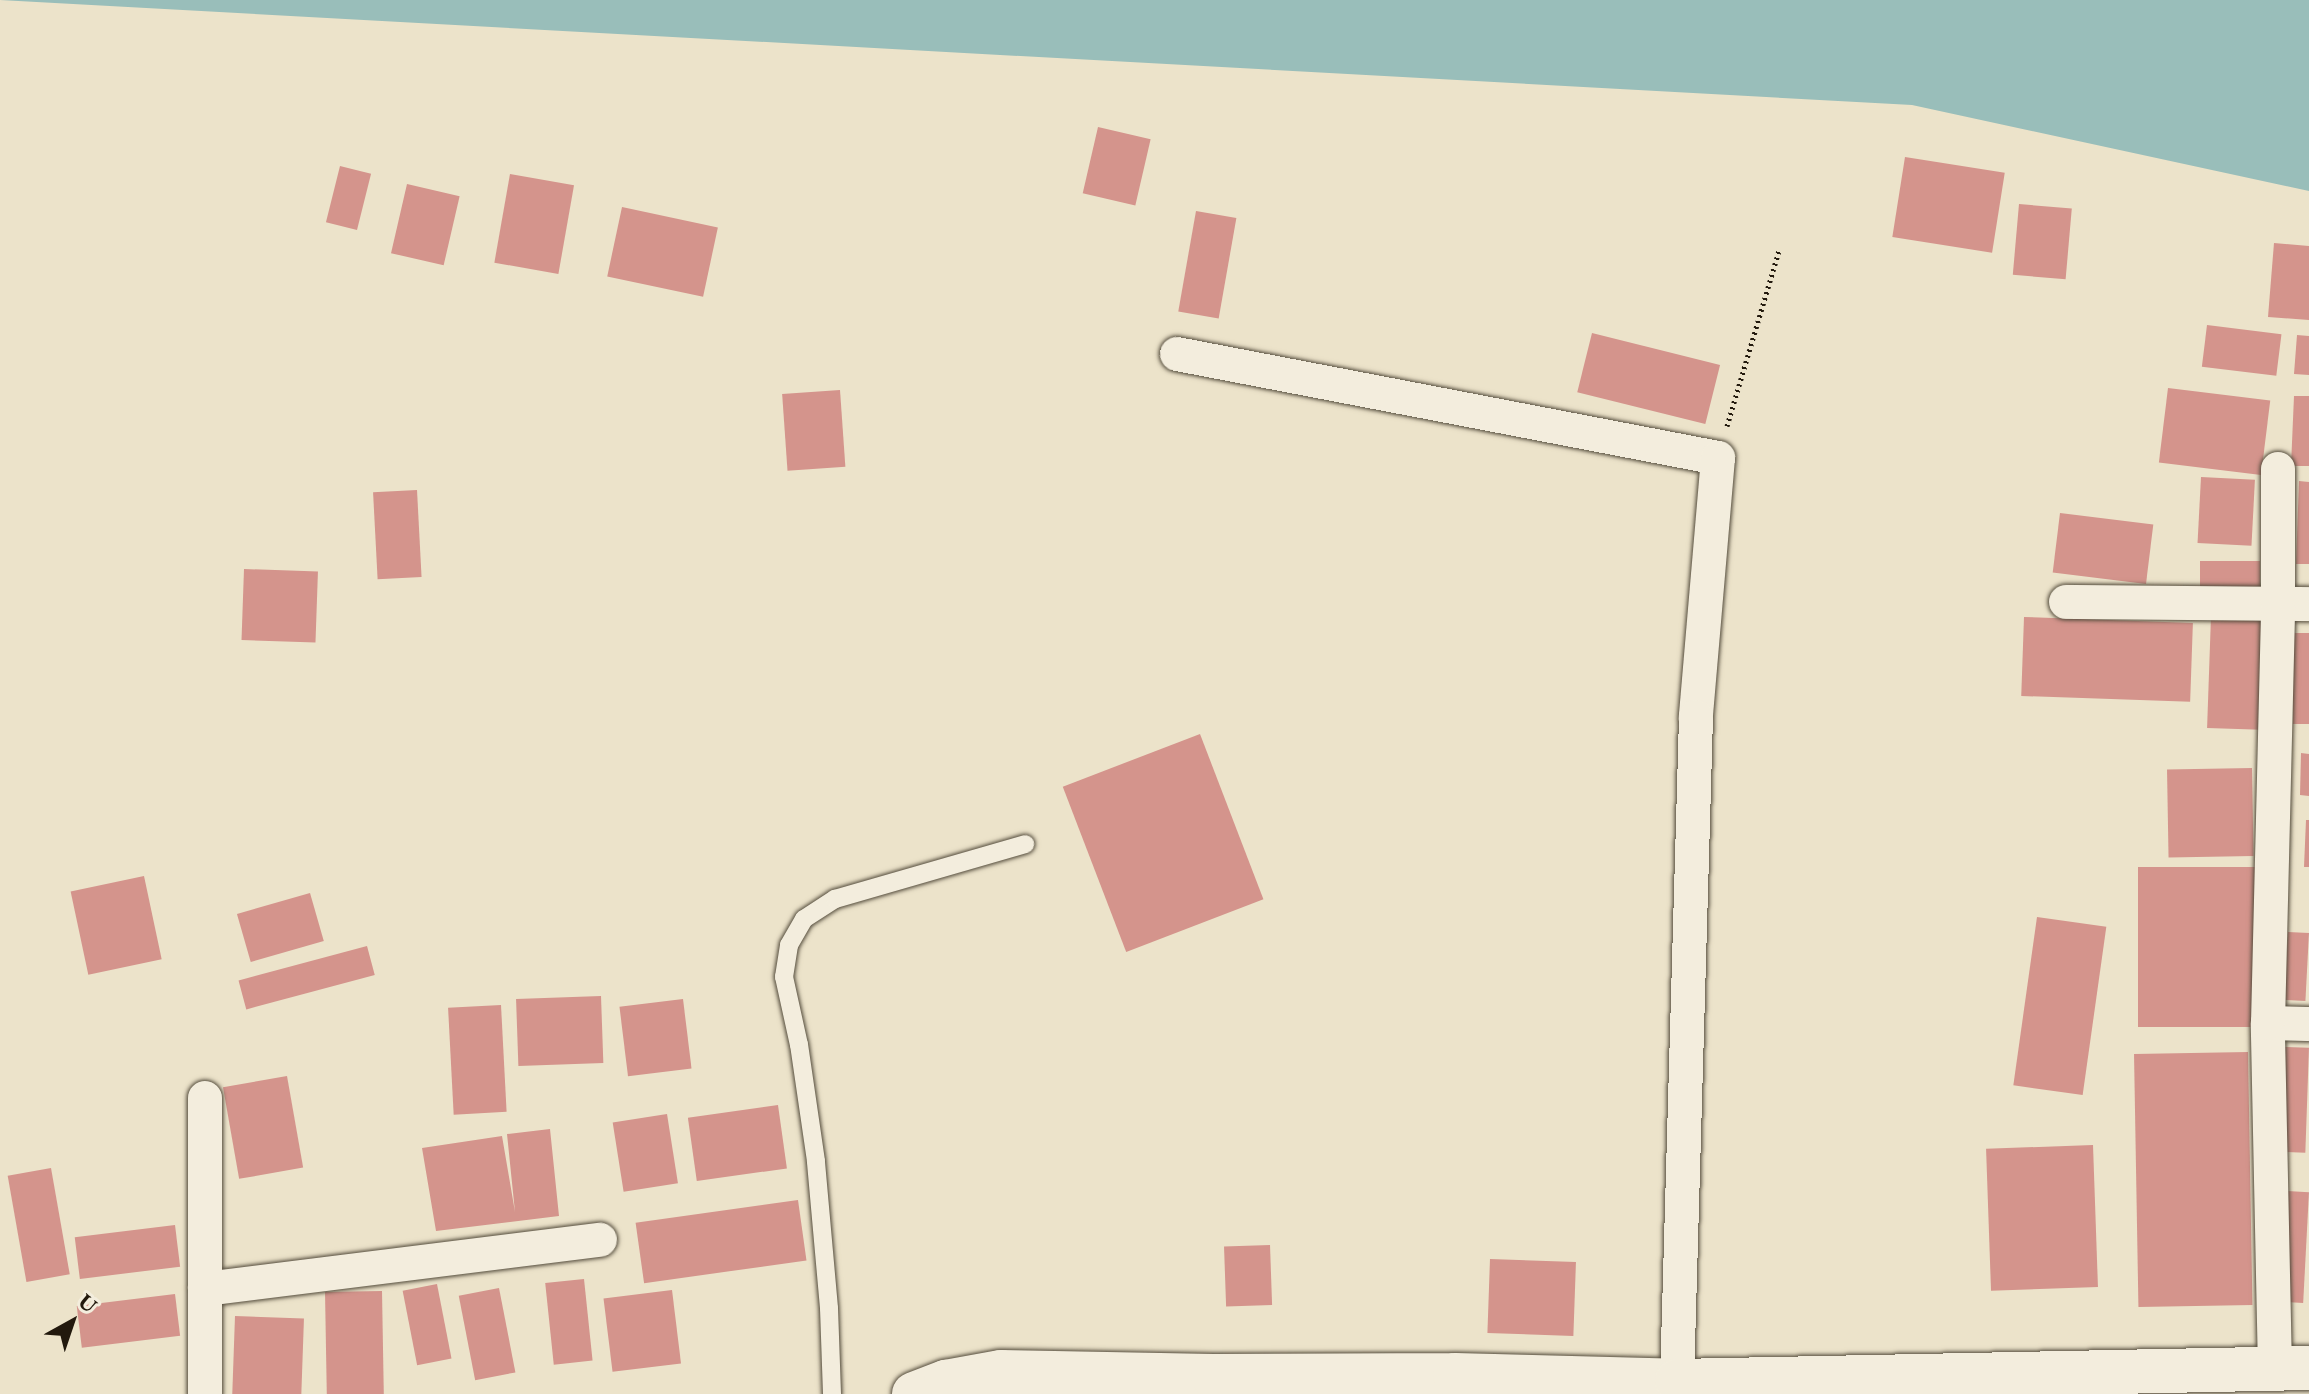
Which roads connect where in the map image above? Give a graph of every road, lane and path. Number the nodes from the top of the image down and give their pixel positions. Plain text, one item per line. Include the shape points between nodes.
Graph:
1 (1779, 251) dead end
2 (1177, 354) dead end
3 (1718, 458) junction
4 (2278, 469) dead end
5 (2066, 602) dead end
6 (2294, 604) edge
7 (1025, 844) dead end
8 (2268, 1023) junction
9 (2309, 1024) edge
10 (205, 1098) dead end
11 (600, 1240) dead end
12 (205, 1289) junction
13 (2292, 1369) edge
14 (1677, 1381) junction
15 (205, 1394) edge
16 (832, 1394) edge
17 (914, 1394) edge

1 - 3 path
2 - 3 street
3 - 14 street via 1696,717
4 - 6 street
5 - 6 street
6 - 8 street
7 - 16 lane via 835,899 804,919 789,945 784,977 816,1161
8 - 9 street
8 - 13 street
10 - 12 street
11 - 12 street
12 - 15 street
13 - 14 street
14 - 17 street via 1001,1372

